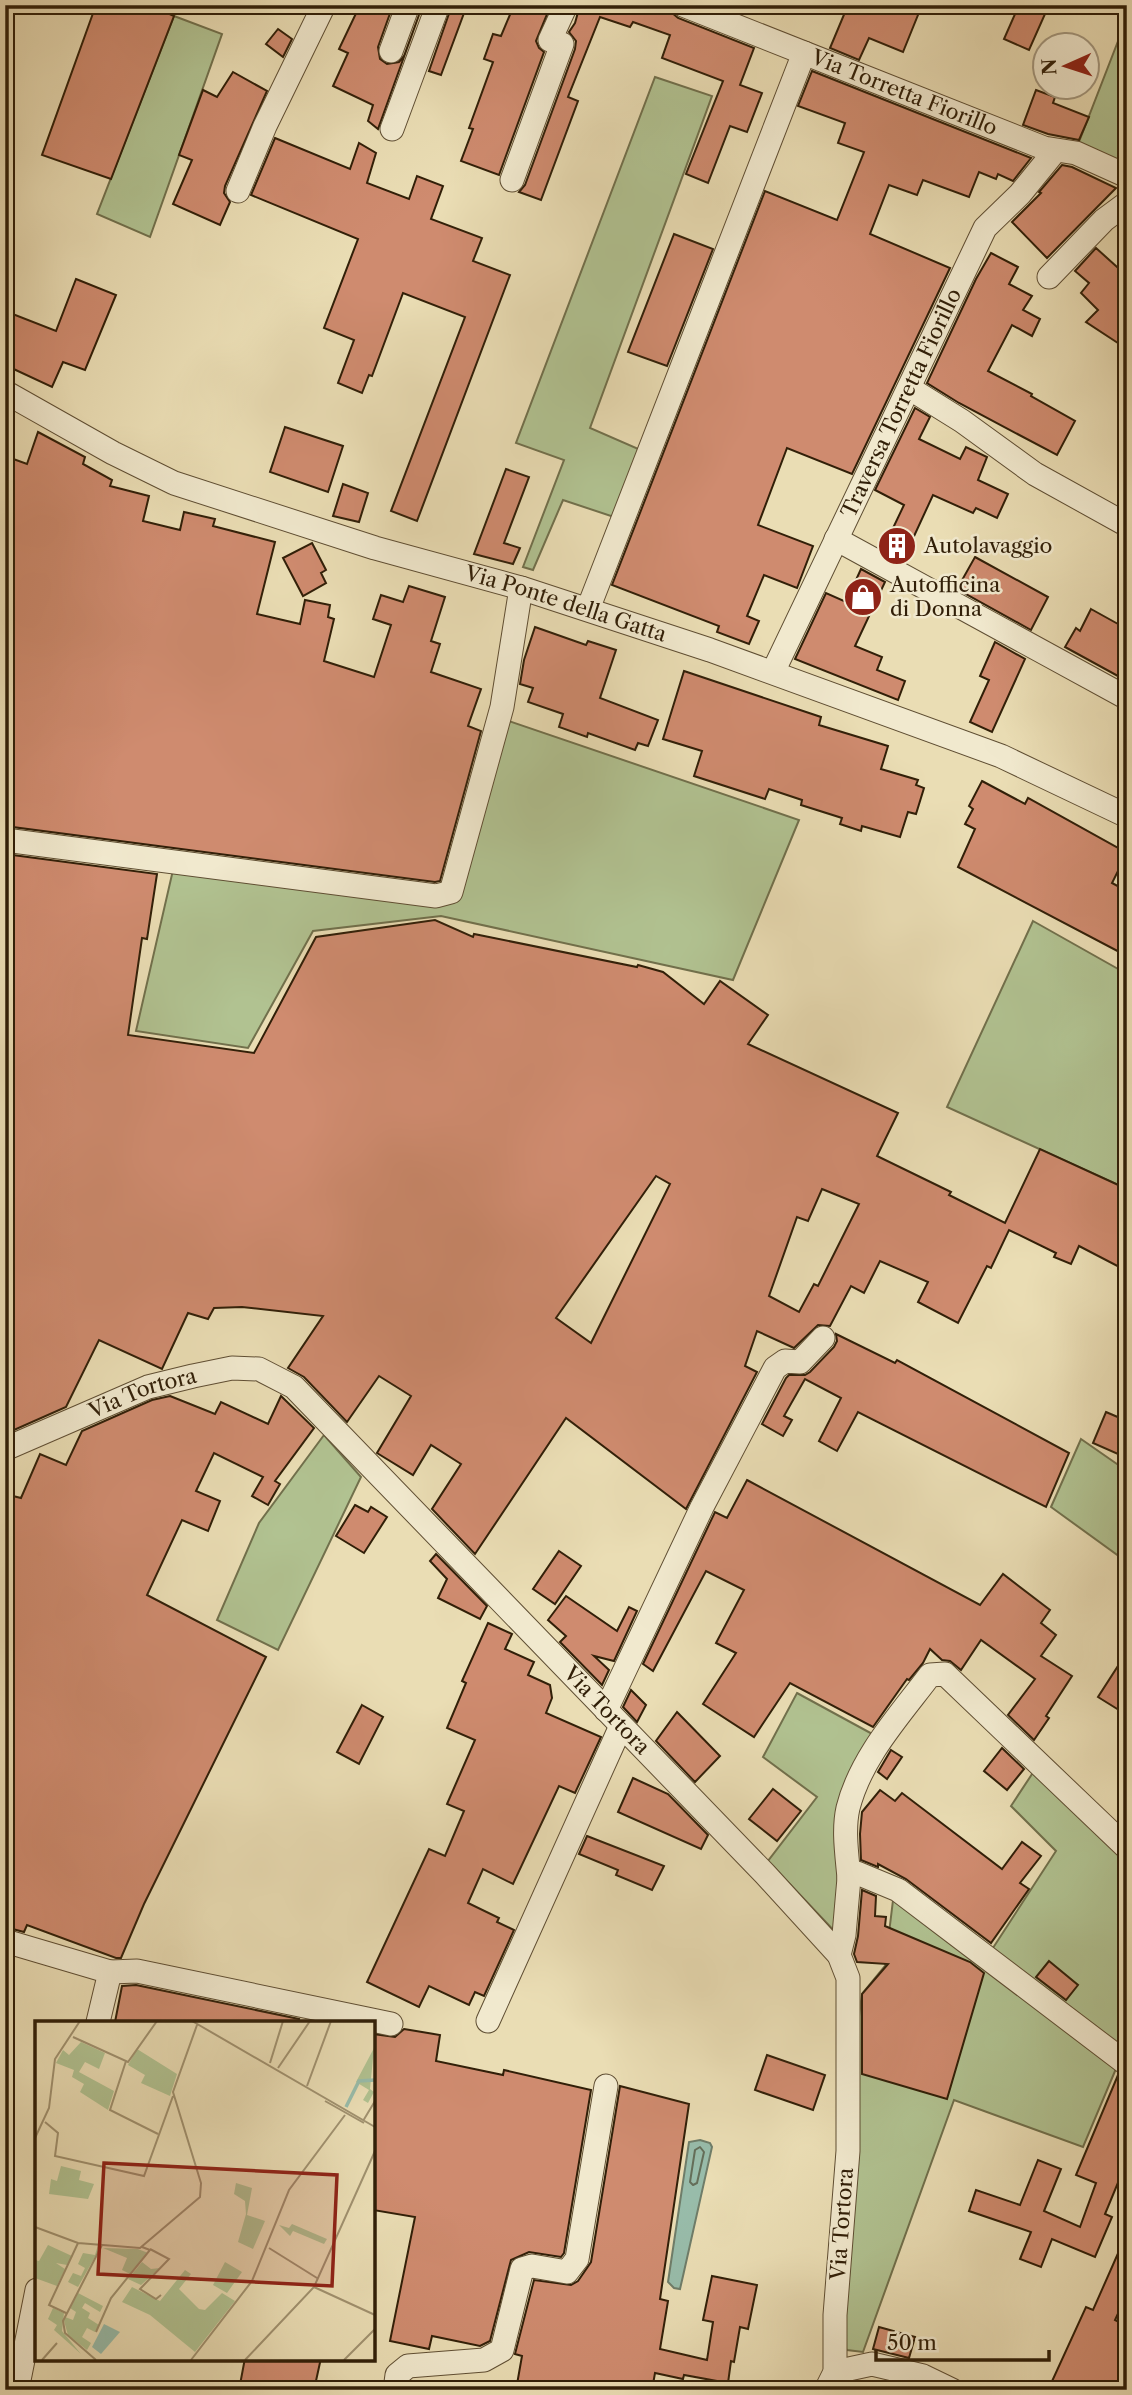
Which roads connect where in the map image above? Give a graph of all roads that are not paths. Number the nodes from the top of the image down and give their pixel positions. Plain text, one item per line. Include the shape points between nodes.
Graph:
1 (324, 5) edge
2 (408, 5) edge
3 (438, 5) edge
4 (566, 5) edge
5 (683, 5) edge
6 (391, 51) dead end
7 (804, 52) junction
8 (392, 129) dead end
9 (1055, 151) junction
10 (1127, 176) edge
11 (512, 180) dead end
12 (238, 191) dead end
13 (1127, 203) edge
14 (1049, 278) dead end
15 (909, 388) junction
16 (5, 392) edge
17 (1127, 525) edge
18 (836, 539) junction
19 (521, 588) junction
20 (588, 609) junction
21 (773, 672) junction
22 (1127, 698) edge
23 (1127, 816) edge
24 (5, 840) edge
25 (823, 1338) dead end
26 (5, 1448) edge
27 (613, 1718) junction
28 (1127, 1848) edge
29 (849, 1878) junction
30 (5, 1941) edge
31 (839, 1955) junction
32 (110, 1972) junction
33 (98, 2021) edge
34 (488, 2021) dead end
35 (391, 2024) dead end
36 (1127, 2064) edge
37 (606, 2086) dead end
38 (35, 2300) edge
39 (830, 2381) edge
40 (17, 2390) edge
41 (395, 2390) edge
42 (953, 2390) edge

1 - 12 street
2 - 6 street
3 - 8 street
4 - 11 street via 550,40 562,44
5 - 7 street, Via Torretta Fiorillo
7 - 9 street, Via Torretta Fiorillo
7 - 20 street
9 - 10 street, Via Torretta Fiorillo via 1076,153
9 - 15 street, Traversa Torretta Fiorillo via 985,228
13 - 14 street via 1104,220
15 - 17 street via 1035,474
15 - 18 street, Traversa Torretta Fiorillo
16 - 19 street, Via Ponte della Gatta via 174,483 375,548
18 - 21 street, Traversa Torretta Fiorillo
18 - 22 street
19 - 20 street, Via Ponte della Gatta
19 - 24 street via 502,707 451,892 436,897
20 - 21 street, Via Ponte della Gatta
21 - 23 street, Via Ponte della Gatta via 1001,756
25 - 27 street via 800,1362 775,1367 702,1507
26 - 27 street, Via Tortora via 148,1387 232,1368 260,1369 294,1387
27 - 31 street, Via Tortora
27 - 34 street
28 - 29 street via 945,1674 930,1675 877,1745 858,1779 848,1809
29 - 31 street
29 - 36 street via 857,1873 898,1890
30 - 32 street
31 - 39 street, Via Tortora via 848,1978 848,2151
32 - 33 street
32 - 35 street via 137,1971
37 - 41 street via 577,2259 568,2272 532,2266 522,2269 502,2350 484,2360 408,2367 397,2375
38 - 40 street
39 - 42 street via 872,2364 923,2376

